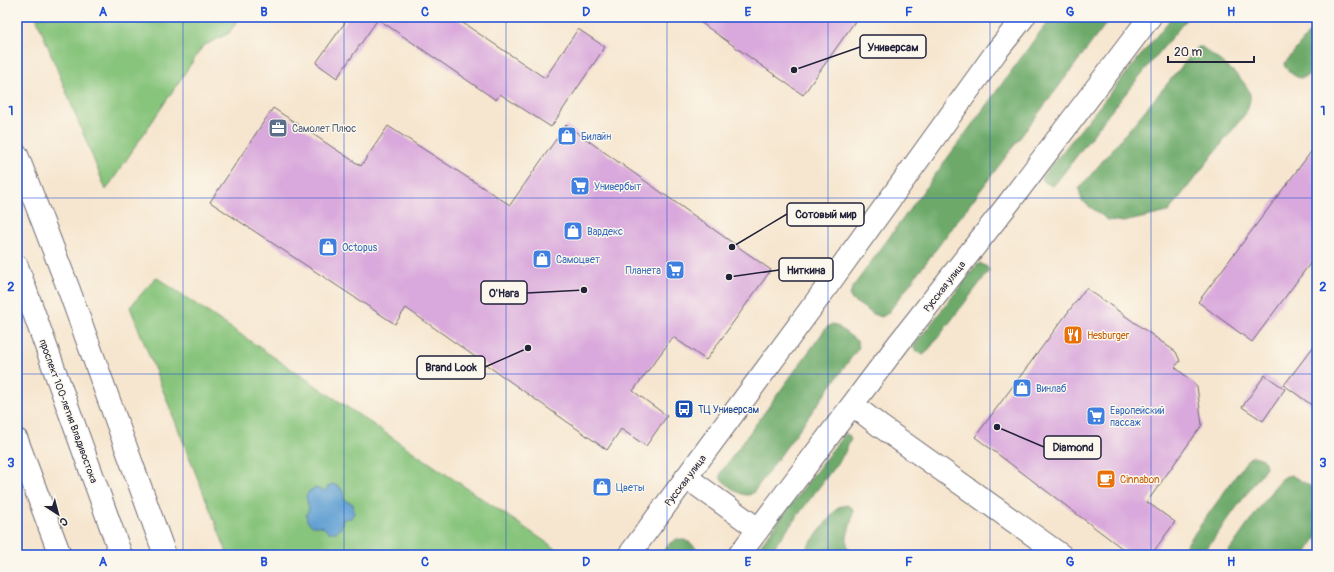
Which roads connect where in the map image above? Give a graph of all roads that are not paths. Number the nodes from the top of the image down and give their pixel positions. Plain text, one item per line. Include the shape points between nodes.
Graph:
1 (1024, 17) edge
2 (1150, 17) edge
3 (17, 155) edge
4 (17, 266) edge
5 (853, 405) junction
6 (17, 440) edge
7 (686, 478) junction
8 (758, 529) junction
9 (60, 555) edge
10 (121, 555) edge
11 (165, 555) edge
12 (629, 555) edge
13 (739, 555) edge
14 (1061, 555) edge

1 - 7 main road, Русская улица
2 - 5 main road, Русская улица
3 - 11 main road via 70,290
4 - 10 main road, проспект 100-летия Владивостока
5 - 8 main road, Русская улица
5 - 14 main road
6 - 9 main road
7 - 8 main road
7 - 12 main road, Русская улица
8 - 13 main road, Русская улица

